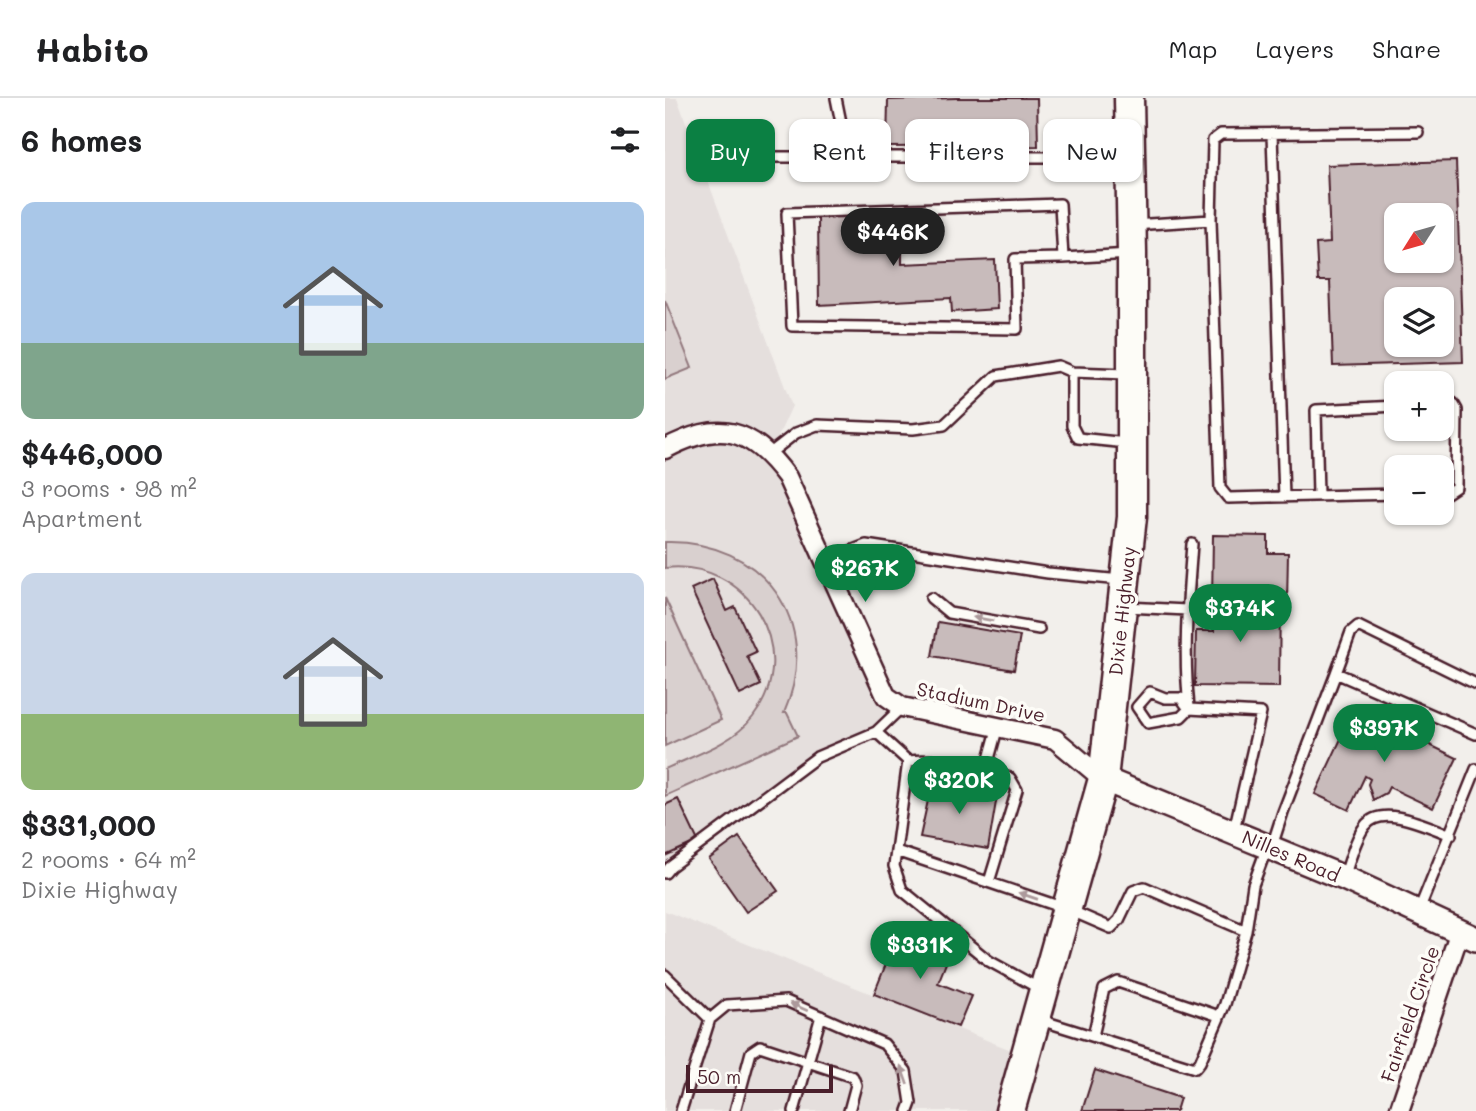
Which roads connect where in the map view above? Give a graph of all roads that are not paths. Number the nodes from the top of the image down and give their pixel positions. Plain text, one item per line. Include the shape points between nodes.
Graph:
1 (836, 98) edge
2 (1129, 98) edge
3 (840, 119) edge
4 (1129, 119) edge
5 (1417, 132) dead end
6 (1272, 134) junction
7 (891, 157) edge
8 (1043, 157) edge
9 (1131, 182) edge
10 (1211, 220) junction
11 (1132, 225) junction
12 (1132, 253) junction
13 (1063, 258) junction
14 (1072, 372) junction
15 (1132, 374) junction
16 (1454, 405) edge
17 (1384, 407) edge
18 (1133, 443) junction
19 (665, 449) edge
20 (769, 454) junction
21 (1454, 488) edge
22 (1384, 494) edge
23 (1318, 496) junction
24 (1285, 497) junction
25 (1192, 544) dead end
26 (825, 561) junction
27 (1125, 594) junction
28 (932, 598) dead end
29 (1187, 610) junction
30 (1039, 629) dead end
31 (1336, 673) junction
32 (1476, 684) edge
33 (1124, 705) junction
34 (902, 707) junction
35 (1189, 709) junction
36 (998, 726) junction
37 (876, 732) junction
38 (1476, 734) edge
39 (908, 761) junction
40 (1476, 769) edge
41 (986, 770) junction
42 (1103, 779) junction
43 (1234, 832) junction
44 (1451, 835) junction
45 (1269, 847) junction
46 (896, 851) junction
47 (665, 873) edge
48 (1344, 878) junction
49 (989, 882) junction
50 (1067, 909) junction
51 (1418, 912) junction
52 (1246, 931) junction
53 (1468, 935) edge
54 (665, 975) edge
55 (1044, 991) junction
56 (821, 1016) junction
57 (1219, 1016) junction
58 (710, 1019) junction
59 (1036, 1019) junction
60 (1093, 1036) junction
61 (808, 1062) junction
62 (681, 1111) edge
63 (735, 1111) edge
64 (794, 1111) edge
65 (849, 1111) edge
66 (908, 1111) edge
67 (1010, 1111) edge
68 (1399, 1111) edge

1 - 3 lane
2 - 4 main road, Dixie Highway
5 - 6 lane
6 - 10 lane via 1221,134 1213,140
6 - 24 lane
7 - 8 lane
9 - 11 main road, Dixie Highway
10 - 11 lane
10 - 24 lane via 1220,488 1228,498
11 - 12 main road, Dixie Highway
12 - 13 lane
12 - 15 main road, Dixie Highway
13 - 13 lane via 1060,204 787,214 792,326 1017,329 1015,259
14 - 15 lane
14 - 18 lane via 1072,426 1078,438
14 - 20 lane via 1058,366 996,376 944,425 913,429 817,425 796,433
15 - 18 main road, Dixie Highway
16 - 21 lane
17 - 23 lane via 1316,410
18 - 27 main road, Dixie Highway
19 - 20 street, Stadium Drive via 715,431 742,435
20 - 26 street, Stadium Drive via 787,477
22 - 23 lane
23 - 24 lane
25 - 29 lane
26 - 27 lane via 866,545 1048,573
26 - 34 street, Stadium Drive via 886,696
27 - 29 lane
27 - 33 main road, Dixie Highway
30 -> 28 lane via 949,613
29 - 35 lane
31 - 32 lane via 1351,632 1358,626
31 - 38 lane
31 - 45 lane
33 - 35 lane via 1150,692 1181,698
33 - 35 lane via 1148,723 1181,717
33 - 42 main road, Dixie Highway
34 - 36 street, Stadium Drive
34 - 37 lane
35 - 43 lane via 1261,713
36 - 41 lane
36 - 42 street, Stadium Drive via 1055,739
37 - 39 lane
37 - 47 lane via 817,757
39 - 41 lane
39 - 46 lane
40 - 44 lane
41 - 49 lane via 1010,778 1017,790
42 - 43 street, Nilles Road
42 - 50 main road, Dixie Highway
43 - 45 street, Nilles Road
44 - 48 lane via 1386,815 1374,818 1364,827
44 - 51 lane
45 - 48 street, Nilles Road
45 - 52 lane via 1253,885
46 - 49 lane
46 - 55 lane via 894,866 902,890 989,961
48 - 51 street, Nilles Road
50 -> 49 lane
50 - 52 lane via 1111,928 1133,891 1144,887
50 - 55 main road, Dixie Highway
51 - 53 street, Nilles Road
52 - 57 lane
53 - 68 street, Fairfield Circle
54 - 58 lane
55 - 59 main road, Dixie Highway
56 -> 58 lane via 786,1001 727,1005
56 - 61 lane
66 -> 56 lane via 906,1070 884,1044
57 - 60 lane via 1195,1068
57 - 60 lane via 1118,982 1104,989
58 - 62 lane
59 - 60 lane
59 - 67 main road, Dixie Highway
61 - 63 lane via 760,1046 751,1052
61 - 64 lane
61 - 65 lane via 853,1077 856,1086

